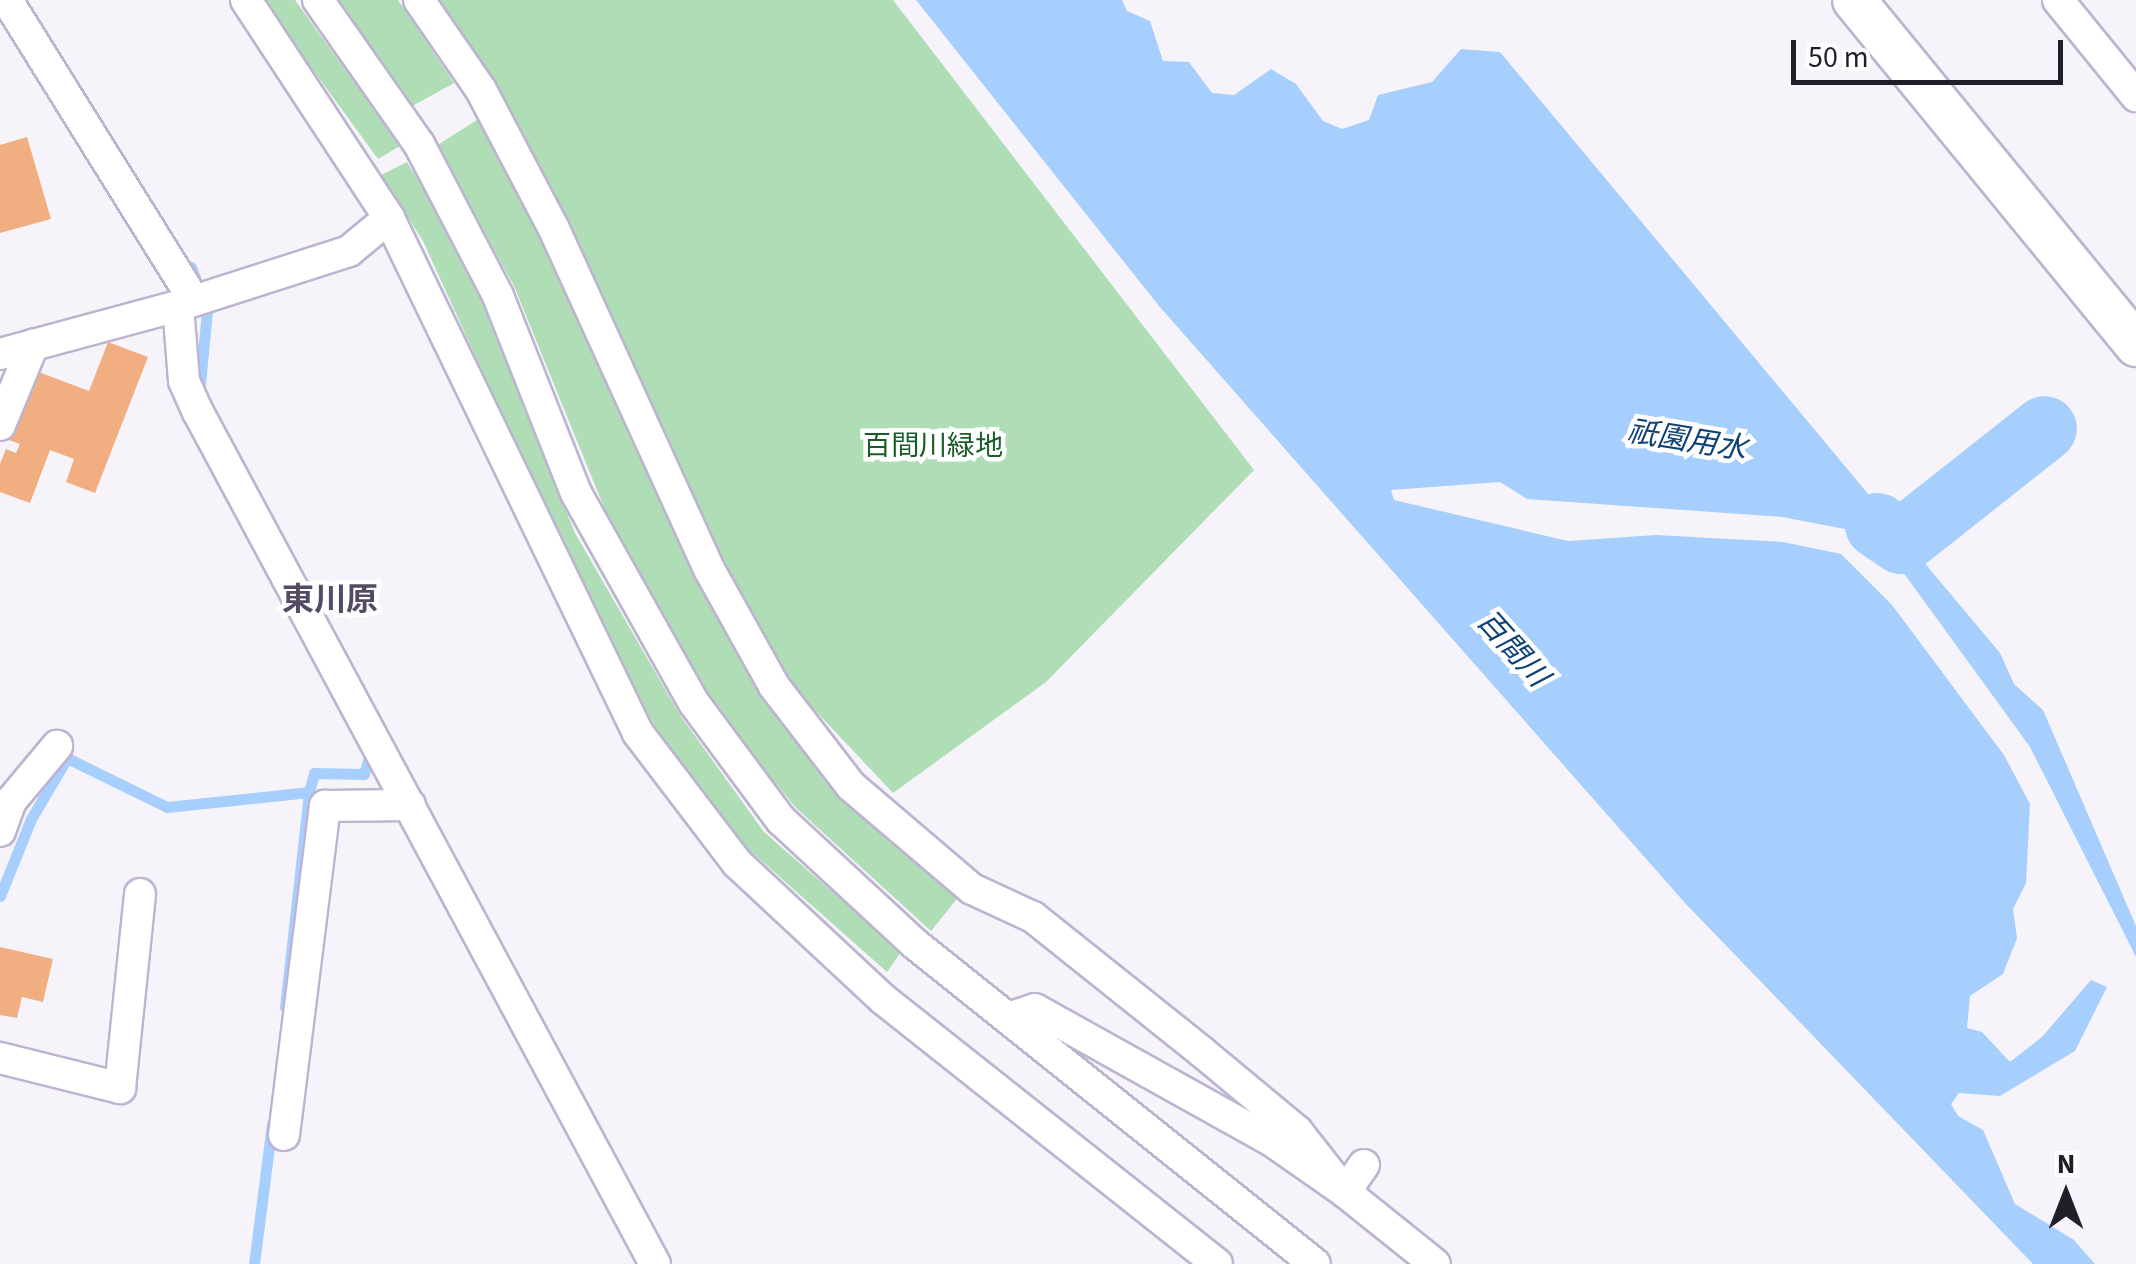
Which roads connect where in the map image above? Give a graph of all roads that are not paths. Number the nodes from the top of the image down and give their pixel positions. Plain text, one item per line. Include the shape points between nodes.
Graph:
1 (8, 0) edge
2 (246, 0) edge
3 (318, 0) edge
4 (419, 0) edge
5 (1854, 0) edge
6 (2058, 0) edge
7 (2136, 96) edge
8 (390, 218) junction
9 (196, 300) junction
10 (2136, 344) edge
11 (33, 345) junction
12 (0, 354) edge
13 (0, 425) edge
14 (57, 746) dead end
15 (410, 805) junction
16 (0, 831) edge
17 (140, 894) dead end
18 (1008, 1018) junction
19 (0, 1058) edge
20 (284, 1135) dead end
21 (1364, 1165) dead end
22 (1345, 1192) junction
23 (655, 1264) edge
24 (1216, 1264) edge
25 (1315, 1264) edge
26 (1435, 1264) edge

1 - 9 street
2 - 8 street
3 - 18 street via 419,144 498,296 576,493 694,703 781,820 915,944
4 - 22 street via 480,90 554,230 709,569 774,686 818,743 852,786 972,889 1033,917 1297,1131
5 - 10 street
6 - 7 street
8 - 9 street via 349,250
8 - 24 street via 638,734 737,862 884,999
9 - 11 street
9 - 15 street via 184,381
11 - 12 street
11 - 13 street
14 - 16 street via 11,801
15 - 20 street via 325,806
15 - 23 street
17 - 19 street via 120,1088
18 - 22 street via 1035,1009 1272,1141
18 - 25 street
21 - 22 street
22 - 26 street

